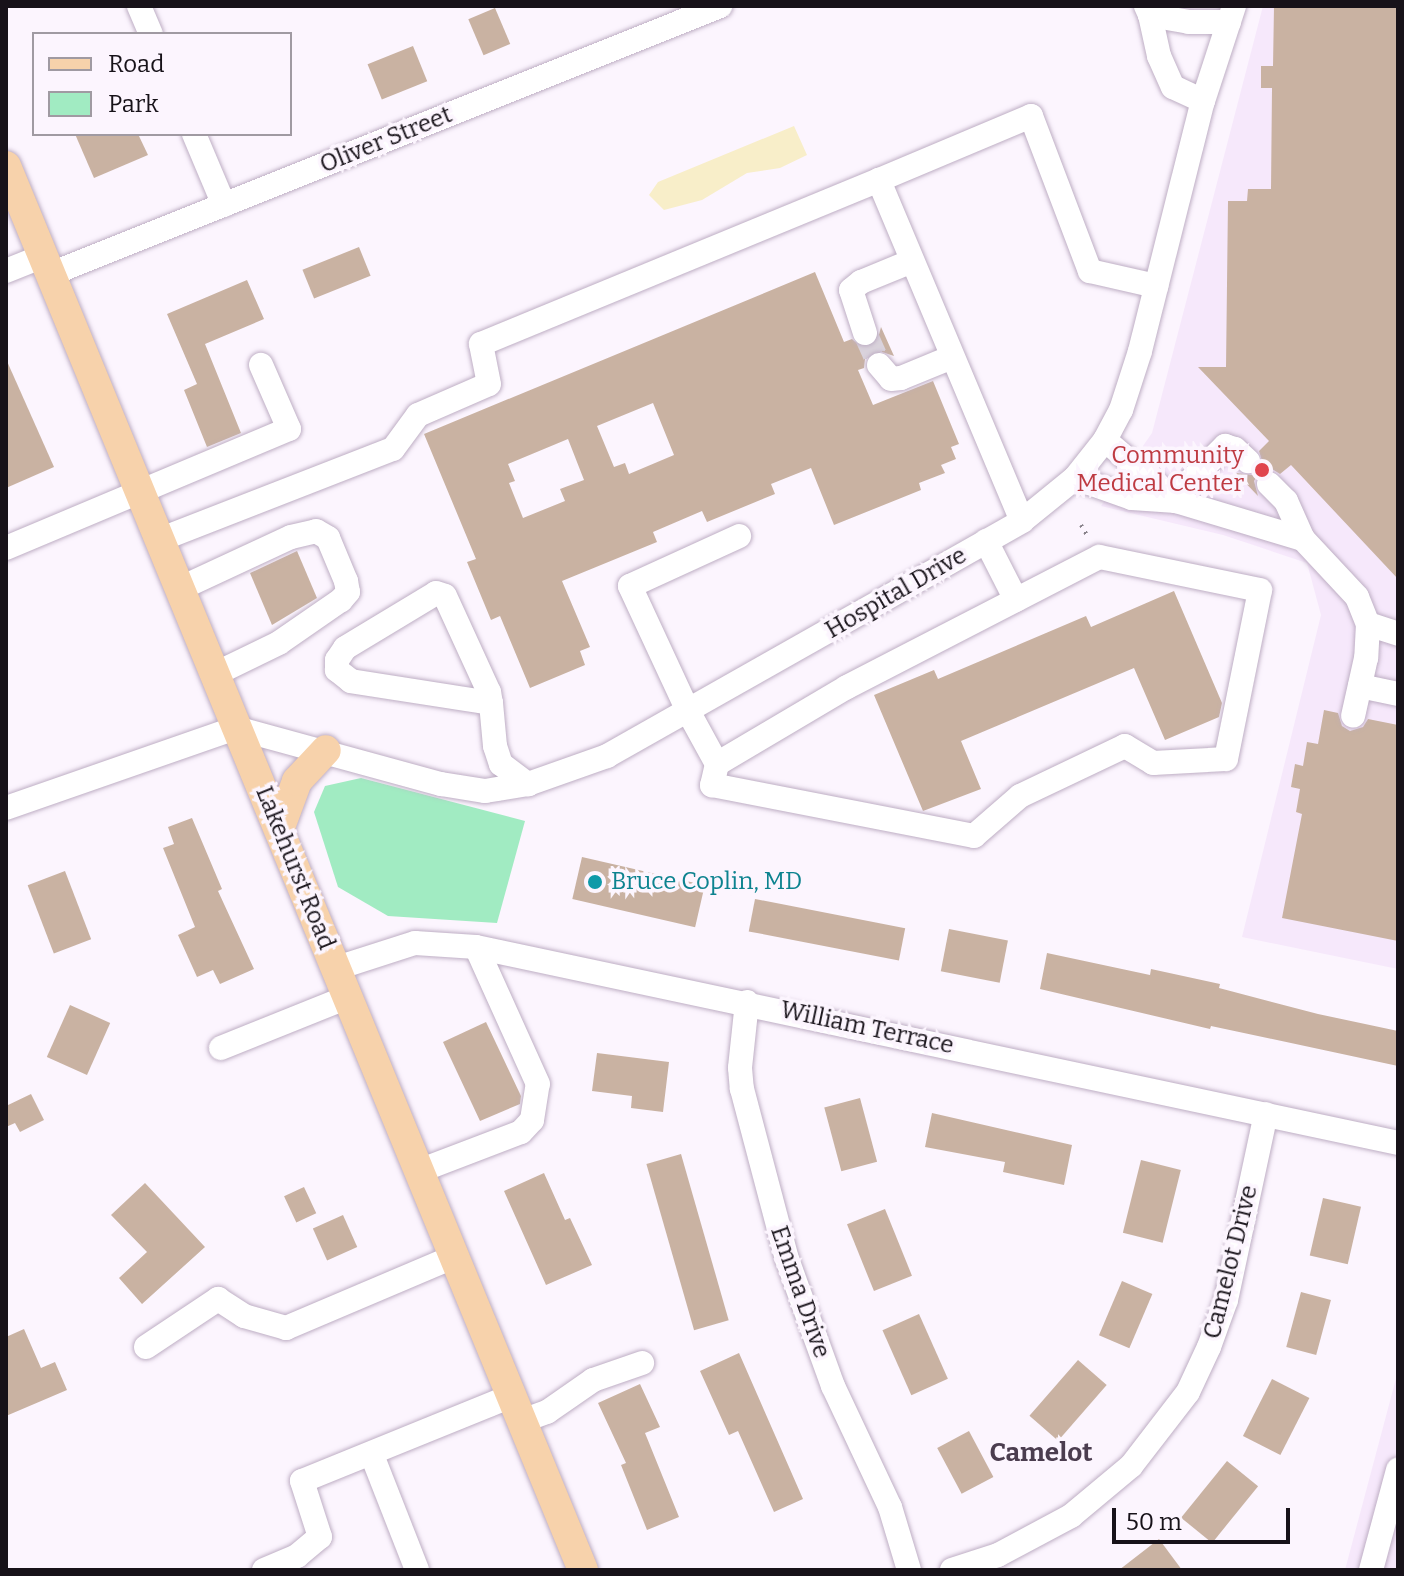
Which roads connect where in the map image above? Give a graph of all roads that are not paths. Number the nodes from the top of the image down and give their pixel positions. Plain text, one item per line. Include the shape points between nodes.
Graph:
1 (139, 6) edge
2 (720, 6) edge
3 (1150, 9) edge
4 (1232, 14) edge
5 (150, 32) edge
6 (1203, 101) junction
7 (195, 136) edge
8 (6, 166) edge
9 (879, 180) junction
10 (224, 205) junction
11 (912, 261) junction
12 (47, 265) junction
13 (6, 271) edge
14 (1156, 286) junction
15 (865, 333) tunnel mouth
16 (952, 357) junction
17 (261, 365) dead end
18 (879, 365) dead end
19 (1105, 440) junction
20 (1248, 461) dead end
21 (1075, 478) junction
22 (1269, 484) dead end
23 (139, 491) junction
24 (1176, 501) junction
25 (1022, 521) junction
26 (739, 536) dead end
27 (1303, 539) junction
28 (159, 540) junction
29 (986, 541) junction
30 (6, 548) edge
31 (179, 589) junction
32 (1016, 600) junction
33 (1368, 624) junction
34 (1398, 634) edge
35 (213, 675) junction
36 (1360, 686) junction
37 (1398, 694) edge
38 (491, 703) junction
39 (688, 711) junction
40 (1353, 716) dead end
41 (236, 728) junction
42 (326, 750) junction
43 (717, 764) junction
44 (528, 784) junction
45 (6, 808) edge
46 (280, 827) junction
47 (476, 947) junction
48 (337, 968) junction
49 (348, 997) junction
50 (747, 1002) junction
51 (221, 1048) dead end
52 (1266, 1114) junction
53 (1398, 1143) edge
54 (419, 1171) junction
55 (453, 1257) junction
56 (146, 1347) dead end
57 (642, 1363) dead end
58 (516, 1409) junction
59 (372, 1455) junction
60 (1398, 1470) edge
61 (264, 1570) edge
62 (417, 1570) edge
63 (583, 1570) edge
64 (909, 1570) edge
65 (952, 1570) edge
66 (1371, 1570) edge

1 - 5 street
2 - 10 street, Oliver Street
3 - 4 street via 1189,22
3 - 6 street via 1159,56 1173,87
4 - 6 street, Hospital Drive
6 - 14 street, Hospital Drive
7 - 10 street
8 - 12 main road, Lakehurst Road
9 - 11 street
9 - 14 street via 1031,116 1090,271
9 - 28 street via 481,344 489,384 418,415 393,449
10 - 12 street, Oliver Street
11 - 15 street via 851,290
11 - 16 street
12 - 13 street, Oliver Street
12 - 23 main road, Lakehurst Road
14 - 19 street, Hospital Drive via 1132,381
16 - 18 street via 901,378 891,379
16 - 25 street
17 - 23 street via 289,429
19 - 21 street, Hospital Drive
19 - 24 street
20 - 24 street via 1225,446
21 - 24 street via 1132,498
21 - 25 street, Hospital Drive
22 - 27 street via 1286,501
23 - 28 main road, Lakehurst Road
23 - 30 street
24 - 27 street
25 - 29 street, Hospital Drive
26 - 39 street via 630,586
27 - 33 street via 1357,597
28 - 31 main road, Lakehurst Road
29 - 32 street
29 - 39 street, Hospital Drive
31 - 35 main road, Lakehurst Road
31 - 35 street via 291,537 316,531 328,538 346,581 348,592 328,609 279,643
32 - 43 street via 847,687
32 - 43 street via 1099,557 1260,590 1226,759 1153,763 1125,746 1020,796 974,836 712,785
33 - 34 street
33 - 36 street
35 - 41 main road, Lakehurst Road
36 - 37 street
36 - 40 street
38 - 38 street via 445,596 436,593 345,648 337,660 337,670 351,681
38 - 44 street via 501,764
39 - 43 street
39 - 44 street, Hospital Drive via 607,756
41 - 42 street, Hospital Drive
41 - 45 street
41 - 46 main road, Lakehurst Road
42 - 44 street, Hospital Drive via 441,784 485,791
42 - 46 main road via 297,781
46 - 48 main road, Lakehurst Road
47 - 48 street, William Terrace via 415,943
47 - 50 street, William Terrace
47 - 54 street via 538,1084 532,1120 521,1132
48 - 49 main road, Lakehurst Road
49 - 51 street
49 - 54 main road, Lakehurst Road
50 - 52 street, William Terrace
50 - 64 street, Emma Drive via 740,1068 743,1097 783,1245 833,1386 890,1507
52 - 53 street, William Terrace
52 - 65 street, Camelot Drive via 1226,1300 1188,1392 1131,1466 1071,1516 998,1555
54 - 55 main road, Lakehurst Road
55 - 56 street via 286,1328 244,1316 218,1299
55 - 58 main road, Lakehurst Road
57 - 58 street via 593,1380 547,1412
58 - 59 street
58 - 63 main road, Lakehurst Road
59 - 61 street via 302,1481 320,1537 297,1556
59 - 62 street
60 - 66 street

